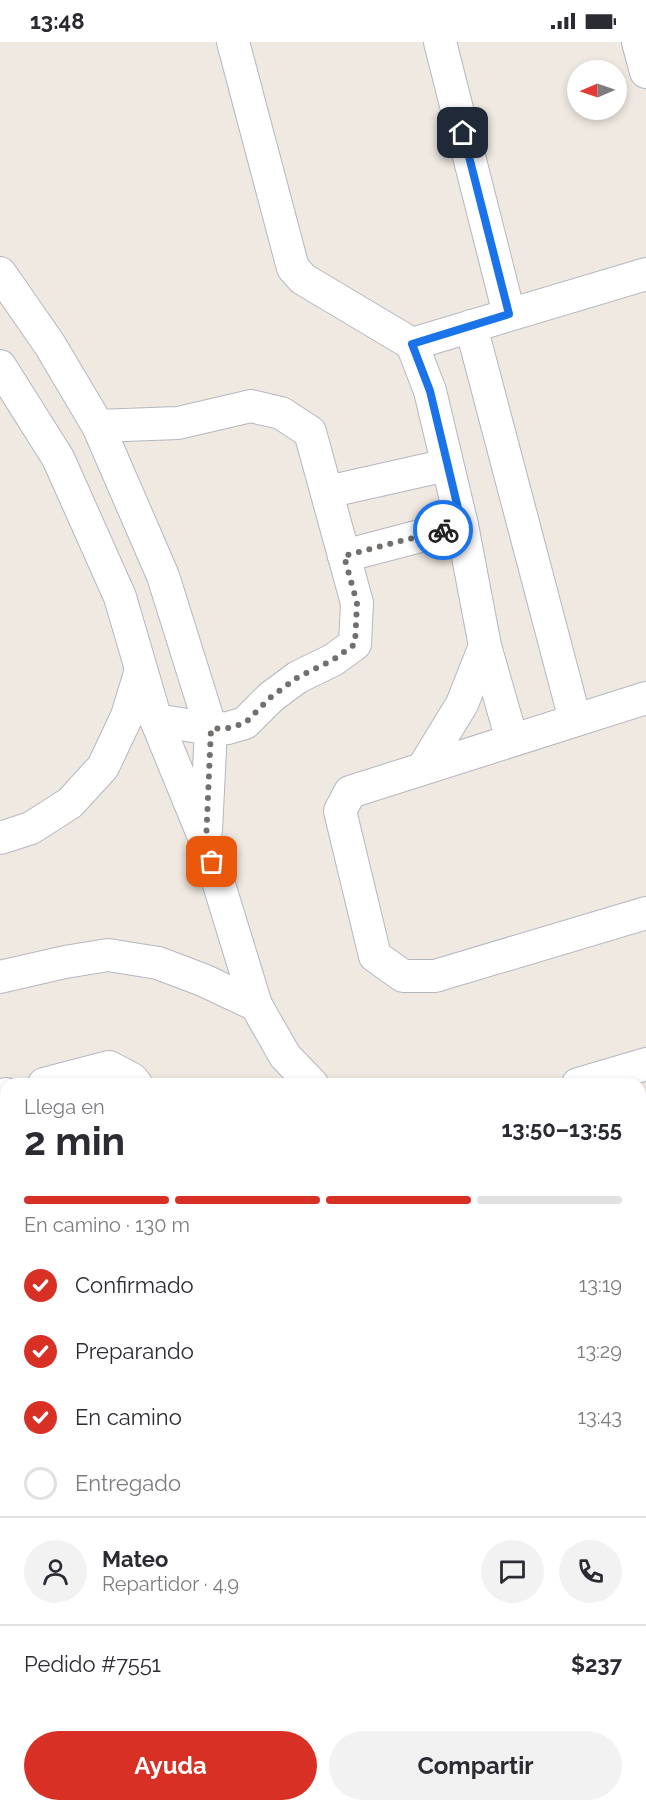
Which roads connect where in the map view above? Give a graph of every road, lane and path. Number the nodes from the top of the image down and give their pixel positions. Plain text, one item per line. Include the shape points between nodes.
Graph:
1 (233, 42) edge
2 (440, 42) edge
3 (638, 42) edge
4 (646, 72) edge
5 (0, 273) edge
6 (645, 277) edge
7 (509, 314) junction
8 (471, 326) junction
9 (412, 344) junction
10 (0, 366) edge
11 (98, 426) junction
12 (447, 465) junction
13 (327, 492) junction
14 (462, 525) junction
15 (344, 556) junction
16 (485, 646) junction
17 (141, 670) junction
18 (646, 698) edge
19 (156, 720) junction
20 (575, 720) junction
21 (211, 729) junction
22 (512, 740) junction
23 (423, 768) junction
24 (0, 838) edge
25 (206, 842) junction
26 (646, 913) edge
27 (0, 977) edge
28 (256, 1005) junction
29 (646, 1064) edge
30 (285, 1070) edge
31 (67, 1078) edge
32 (130, 1078) edge
33 (300, 1078) edge
34 (598, 1078) edge

1 - 9 street via 293,268 303,279
2 - 7 street
3 - 4 street
5 - 11 street via 50,345
6 - 7 street
7 - 8 street
8 - 9 street
8 - 20 street
9 - 12 street via 430,391
10 - 17 street via 58,458 120,597
11 - 13 street via 178,423 251,406 280,413 310,432
11 - 21 street via 163,576
12 - 13 street
12 - 14 street
13 - 15 street
14 - 15 street
14 - 16 street
15 - 21 street via 357,603 355,644 298,677 245,723
16 - 22 street
16 - 23 street via 462,704
17 - 19 street
17 - 24 street via 127,716 103,767 70,803 31,828
18 - 20 street
19 - 21 street
19 - 25 street
20 - 22 street
21 - 25 street
22 - 23 street
23 - 26 street via 350,792 340,811 375,957 403,976 435,976
25 - 28 street
27 - 28 street via 108,955 158,963
28 - 30 street
29 - 34 street
30 - 33 street
31 - 32 street via 109,1067

